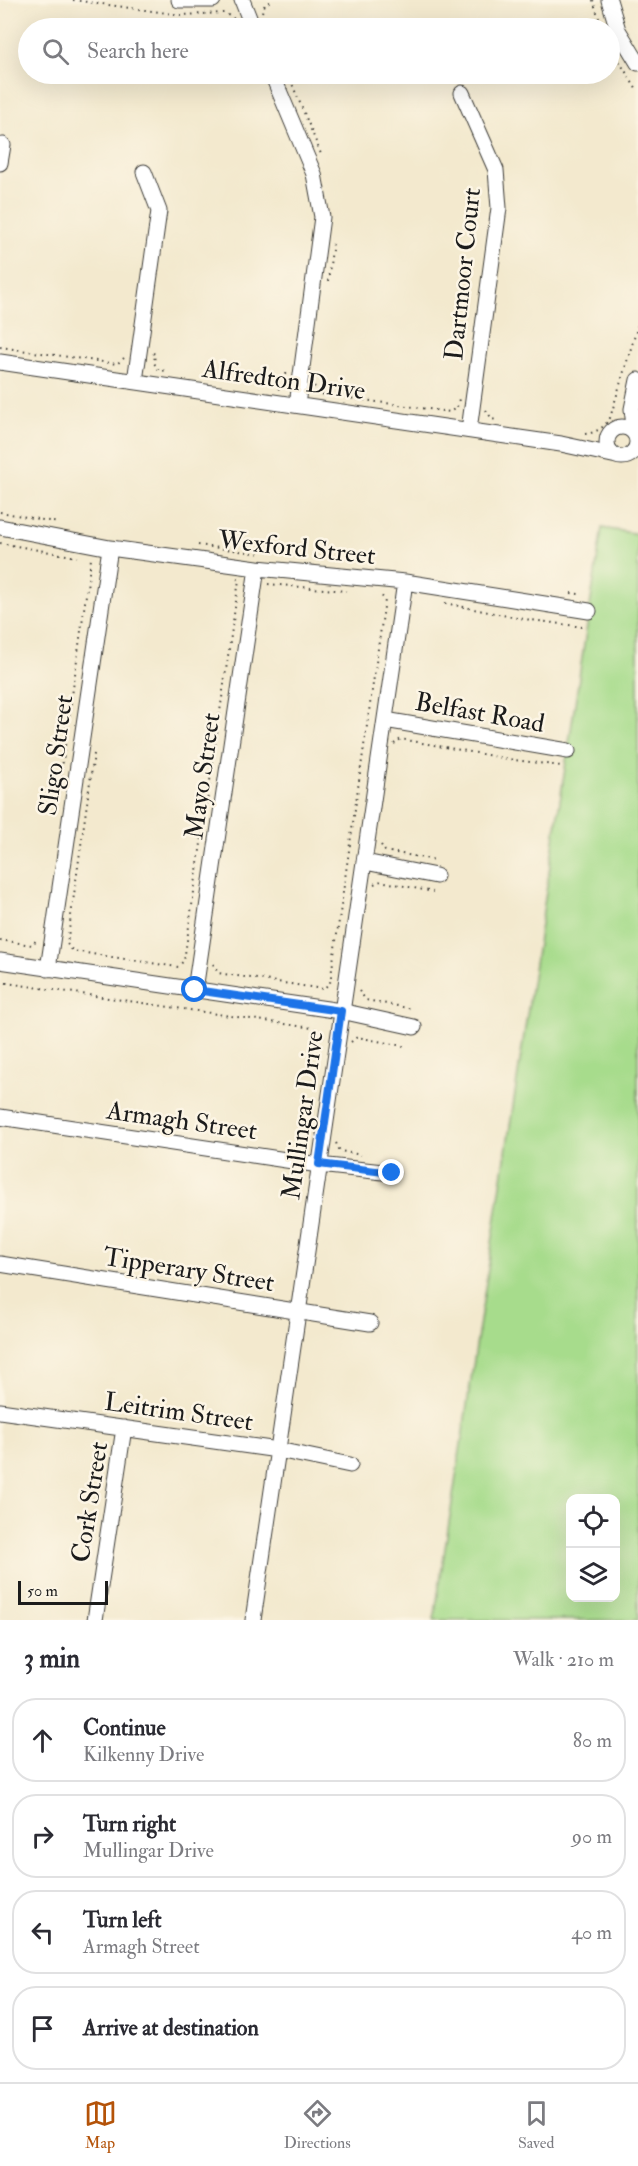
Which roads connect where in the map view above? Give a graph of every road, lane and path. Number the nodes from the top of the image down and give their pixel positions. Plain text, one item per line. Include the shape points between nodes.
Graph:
1 (73, 0) edge
2 (179, 0) edge
3 (213, 0) edge
4 (242, 0) edge
5 (273, 0) edge
6 (593, 0) edge
7 (609, 0) edge
8 (261, 11) dead end
9 (233, 18) edge
10 (249, 18) edge
11 (599, 18) edge
12 (614, 18) edge
13 (620, 29) edge
14 (633, 45) edge
15 (620, 63) edge
16 (638, 63) edge
17 (276, 84) edge
18 (638, 92) edge
19 (462, 93) dead end
20 (3, 145) dead end
21 (0, 163) edge
22 (144, 172) dead end
23 (638, 325) edge
24 (0, 347) edge
25 (140, 352) junction
26 (0, 362) edge
27 (171, 372) dead end
28 (300, 375) junction
29 (135, 381) junction
30 (636, 387) edge
31 (275, 390) dead end
32 (472, 401) junction
33 (297, 405) junction
34 (503, 421) dead end
35 (468, 430) junction
36 (612, 431) junction
37 (581, 435) dead end
38 (637, 436) edge
39 (561, 444) junction
40 (627, 456) edge
41 (0, 512) edge
42 (63, 524) dead end
43 (0, 527) edge
44 (0, 543) edge
45 (194, 545) dead end
46 (110, 548) junction
47 (270, 555) dead end
48 (257, 568) junction
49 (228, 578) dead end
50 (405, 582) junction
51 (268, 584) dead end
52 (346, 591) dead end
53 (380, 593) dead end
54 (439, 602) dead end
55 (589, 611) dead end
56 (583, 627) dead end
57 (385, 720) junction
58 (393, 751) dead end
59 (568, 751) dead end
60 (95, 753) dead end
61 (561, 766) dead end
62 (55, 820) dead end
63 (380, 844) dead end
64 (390, 852) dead end
65 (365, 862) junction
66 (436, 876) dead end
67 (373, 892) dead end
68 (433, 892) dead end
69 (38, 939) dead end
70 (0, 940) edge
71 (0, 962) edge
72 (213, 965) dead end
73 (48, 969) junction
74 (0, 982) edge
75 (359, 988) dead end
76 (195, 990) junction
77 (413, 1009) dead end
78 (341, 1011) junction
79 (414, 1027) dead end
80 (337, 1039) junction
81 (408, 1047) dead end
82 (0, 1117) edge
83 (338, 1133) dead end
84 (371, 1156) dead end
85 (319, 1164) junction
86 (392, 1173) dead end
87 (0, 1264) edge
88 (297, 1311) junction
89 (370, 1323) dead end
90 (0, 1411) edge
91 (124, 1428) junction
92 (278, 1450) junction
93 (350, 1465) dead end
94 (95, 1620) edge
95 (253, 1620) edge

1 - 9 path via 181,15 224,13
2 - 3 street
4 - 10 street
5 - 8 path
6 - 11 path
7 - 12 street
13 - 14 street
14 - 16 street
15 - 18 path
17 - 28 street via 314,174 322,217
19 - 32 street, Dartmoor Court via 496,170 499,207
20 - 21 street
22 - 25 street via 159,211
23 - 37 path via 607,424
24 - 25 path via 117,364 126,350
25 - 27 path via 155,354 154,363 159,370
25 - 29 street
26 - 29 street, Alfredton Drive
28 - 31 path via 286,374 284,386
28 - 32 path via 315,377 314,386 320,394 450,412 457,407 458,399
28 - 33 street
29 - 33 street, Alfredton Drive
30 - 36 street
30 - 38 street via 632,417
32 - 34 path via 487,403 486,411 492,419
32 - 35 street, Dartmoor Court
33 - 35 street, Alfredton Drive
35 - 39 street, Alfredton Drive
36 - 38 street via 624,427
36 - 39 street, Alfredton Drive via 595,439
36 - 40 street via 608,438 611,451
38 - 40 street via 636,448
39 - 40 street, Alfredton Drive
41 - 42 path
43 - 46 street, Wexford Street
44 - 62 path via 92,559
45 - 47 path
46 - 48 street, Wexford Street
46 - 73 street, Sligo Street
48 - 50 street, Wexford Street
48 - 76 street, Mayo Street
49 - 60 path via 239,580 184,961 177,967 73,951 67,944
50 - 55 street, Wexford Street
50 - 57 street, Mullingar Drive
51 - 52 path
53 - 72 path via 385,600 330,983 323,988 218,973
54 - 56 path
57 - 59 street, Belfast Road
57 - 65 street, Mullingar Drive
58 - 61 path via 394,744 401,739
63 - 64 path
65 - 66 street
65 - 78 street, Mullingar Drive
67 - 68 path via 374,884 381,881
69 - 70 path via 32,945
71 - 73 street
73 - 76 street
74 - 80 path via 312,1028 320,1030 322,1036
75 - 77 path via 366,1000
76 - 78 street
78 - 79 street
78 - 80 street, Mullingar Drive
80 - 81 path via 351,1043 357,1037
80 - 85 street, Mullingar Drive
82 - 85 street, Armagh Street
83 - 84 path via 336,1144 340,1152
85 - 86 street, Armagh Street
85 - 88 street, Mullingar Drive
87 - 88 street, Tipperary Street
88 - 89 street, Tipperary Street
88 - 92 street, Mullingar Drive
90 - 91 street, Leitrim Street
91 - 92 street, Leitrim Street
91 - 94 street, Cork Street
92 - 93 street, Leitrim Street
92 - 95 street, Mullingar Drive

